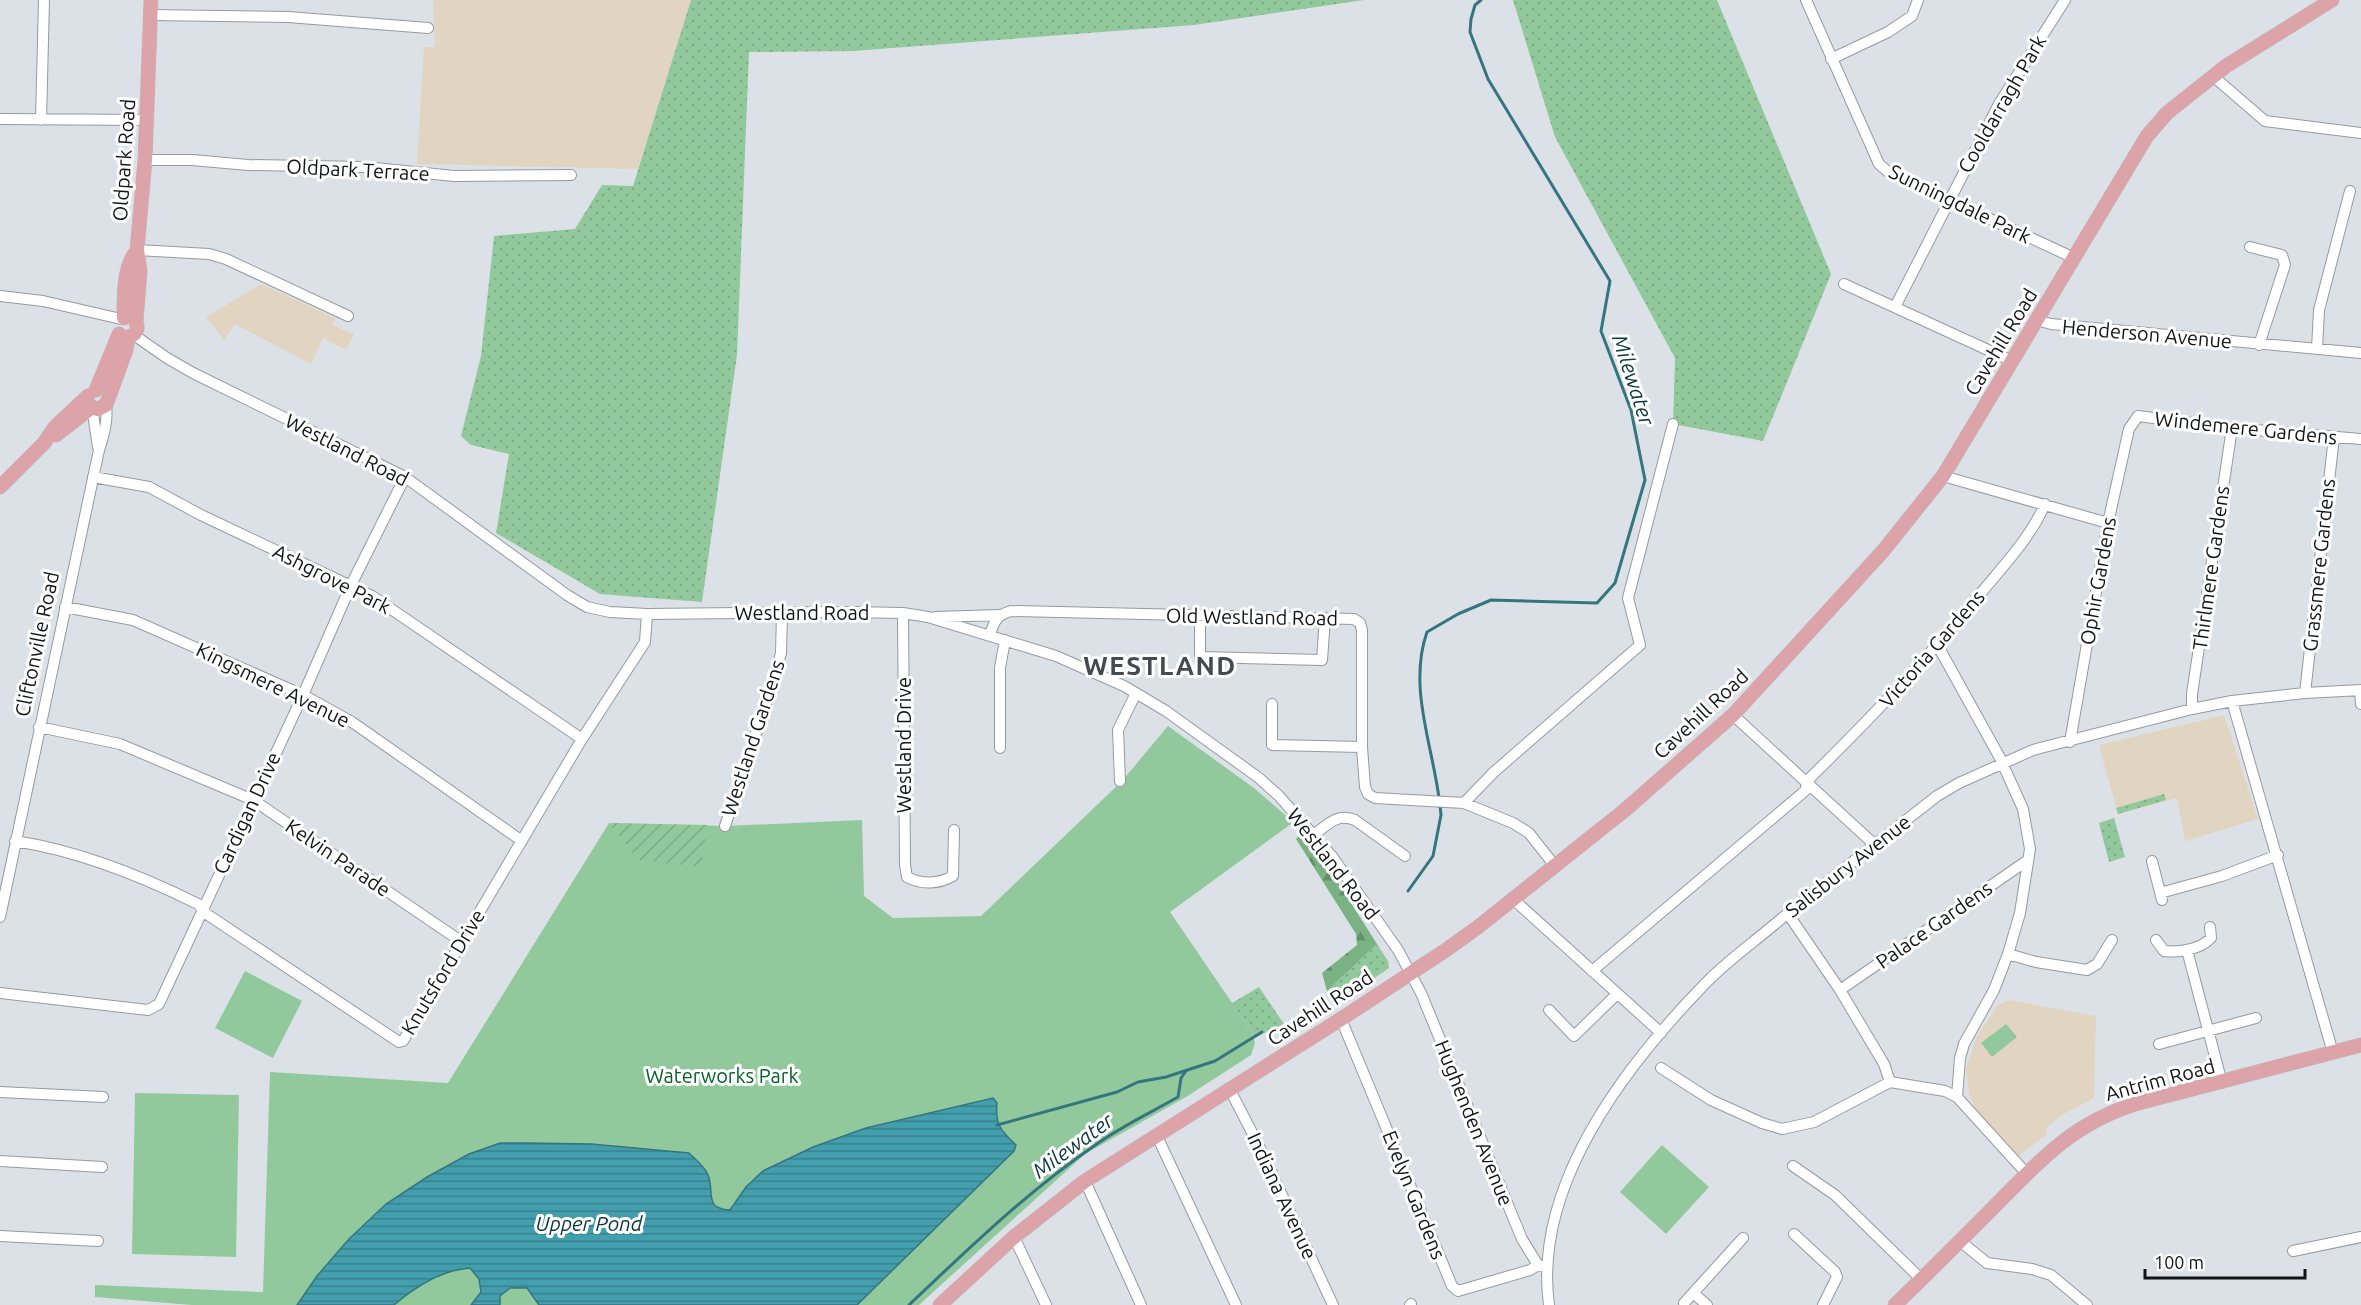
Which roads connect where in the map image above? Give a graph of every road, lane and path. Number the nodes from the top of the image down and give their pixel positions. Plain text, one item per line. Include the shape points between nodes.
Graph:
1 (44, 0) edge
2 (151, 0) edge
3 (1806, 0) edge
4 (1918, 0) edge
5 (2065, 0) edge
6 (2332, 0) edge
7 (151, 15) junction
8 (428, 28) dead end
9 (1832, 59) junction
10 (2213, 76) junction
11 (0, 119) edge
12 (41, 120) junction
13 (147, 120) junction
14 (2359, 130) edge
15 (145, 159) junction
16 (571, 175) dead end
17 (2350, 191) dead end
18 (1948, 200) junction
19 (2250, 247) dead end
20 (137, 250) junction
21 (2074, 258) junction
22 (1844, 284) dead end
23 (0, 296) edge
24 (1895, 307) junction
25 (348, 316) dead end
26 (2036, 320) junction
27 (127, 328) junction
28 (2259, 345) junction
29 (2317, 349) junction
30 (2361, 353) edge
31 (2012, 361) junction
32 (98, 399) junction
33 (2133, 422) joint
34 (1673, 424) dead end
35 (2232, 428) junction
36 (2334, 437) junction
37 (2361, 439) edge
38 (1943, 476) junction
39 (93, 477) junction
40 (405, 477) junction
41 (0, 488) edge
42 (2045, 504) junction
43 (2108, 523) junction
44 (351, 585) junction
45 (65, 607) junction
46 (647, 614) junction
47 (782, 614) junction
48 (903, 614) junction
49 (1000, 615) junction
50 (1200, 615) junction
51 (928, 617) junction
52 (1325, 618) junction
53 (990, 635) junction
54 (1005, 640) junction
55 (1938, 646) junction
56 (2360, 690) edge
57 (1136, 693) junction
58 (2305, 693) junction
59 (303, 695) junction
60 (2232, 701) junction
61 (1272, 704) dead end
62 (2361, 704) edge
63 (2192, 709) junction
64 (1733, 715) junction
65 (39, 727) junction
66 (582, 739) junction
67 (2070, 742) junction
68 (1362, 747) junction
69 (1000, 748) dead end
70 (2002, 763) junction
71 (1120, 781) dead end
72 (1806, 783) junction
73 (253, 800) junction
74 (1464, 803) junction
75 (725, 826) dead end
76 (954, 830) dead end
77 (1314, 835) junction
78 (15, 841) junction
79 (522, 841) junction
80 (1875, 844) junction
81 (2278, 855) junction
82 (1405, 856) dead end
83 (2028, 860) junction
84 (2152, 861) dead end
85 (1555, 866) junction
86 (1513, 899) junction
87 (202, 911) junction
88 (1788, 914) junction
89 (0, 917) edge
90 (2210, 927) dead end
91 (2112, 940) dead end
92 (2156, 940) dead end
93 (462, 942) junction
94 (2187, 950) junction
95 (2008, 954) junction
96 (1592, 971) junction
97 (1410, 973) junction
98 (1840, 990) junction
99 (0, 993) edge
100 (1617, 993) junction
101 (1549, 1010) dead end
102 (2256, 1018) dead end
103 (1341, 1019) junction
104 (2208, 1030) junction
105 (1661, 1033) junction
106 (2159, 1044) dead end
107 (2361, 1045) edge
108 (2333, 1053) junction
109 (1661, 1068) dead end
110 (1890, 1082) junction
111 (2222, 1083) junction
112 (1229, 1088) junction
113 (0, 1092) edge
114 (103, 1097) dead end
115 (1957, 1097) junction
116 (1157, 1136) junction
117 (0, 1161) edge
118 (1793, 1166) dead end
119 (102, 1167) dead end
120 (2027, 1174) junction
121 (1085, 1181) junction
122 (1794, 1234) dead end
123 (0, 1236) edge
124 (1014, 1237) junction
125 (1743, 1238) dead end
126 (2361, 1238) edge
127 (98, 1241) dead end
128 (1959, 1241) junction
129 (2293, 1251) dead end
130 (1542, 1266) junction
131 (1921, 1279) junction
132 (1693, 1293) junction
133 (1684, 1303) dead end
134 (940, 1305) edge
135 (1046, 1305) edge
136 (1141, 1305) edge
137 (1236, 1305) edge
138 (1333, 1305) edge
139 (1548, 1305) edge
140 (1707, 1305) edge
141 (1823, 1305) edge
142 (1895, 1305) edge
143 (2087, 1305) edge

1 - 12 street
2 - 7 main road, Oldpark Road
3 - 9 street, Sunningdale Park
4 - 9 street via 1912,16 1896,27
5 - 18 street, Cooldarragh Park via 1999,104
6 - 10 main road, Cavehill Road
7 - 8 street via 288,17
7 - 13 main road, Oldpark Road
9 - 18 street, Sunningdale Park via 1878,164
10 - 14 street via 2265,121
10 - 21 main road, Cavehill Road via 2147,136
11 - 12 street
12 - 13 street
13 - 15 main road, Oldpark Road
15 - 16 street, Oldpark Terrace via 365,166 454,176
15 - 20 main road, Oldpark Road
17 - 29 street via 2319,310
18 - 21 street, Sunningdale Park
18 - 24 street, Cooldarragh Park
19 - 28 street, Henderson Avenue via 2282,255 2285,265
20 - 25 street via 209,254 226,259
20 - 27 main road, Oldpark Road via 140,271
21 - 26 main road, Cavehill Road
22 - 24 street
23 - 27 street via 43,301
24 - 31 street
26 - 28 street, Henderson Avenue
26 - 31 main road, Cavehill Road
27 - 32 main road, Cliftonville Road via 126,350
27 - 40 street, Westland Road via 193,373
28 - 29 street, Henderson Avenue
29 - 30 street, Henderson Avenue
31 - 38 main road, Cavehill Road
32 - 39 street, Cliftonville Road via 107,417
32 - 41 main road via 44,443
33 - 35 street, Windemere Gardens via 2138,416
33 - 43 street, Ophir Gardens
34 - 74 street via 1628,598 1640,645 1494,772
35 - 36 street, Windemere Gardens
35 - 63 street, Thirlmere Gardens
36 - 37 street, Windemere Gardens
36 - 58 street, Grassmere Gardens
38 - 42 street
38 - 64 main road, Cavehill Road via 1883,551
39 - 44 street, Ashgrove Park via 149,487
39 - 45 street, Cliftonville Road
40 - 44 street, Cardigan Drive
40 - 46 street, Westland Road via 587,607
42 - 43 street
42 - 55 street, Victoria Gardens via 2006,563
43 - 67 street, Ophir Gardens
44 - 59 street, Cardigan Drive
44 - 66 street, Ashgrove Park
45 - 59 street, Kingsmere Avenue via 133,620
45 - 65 street, Cliftonville Road
46 - 47 street, Westland Road
46 - 66 street, Knutsford Drive via 645,642
47 - 48 street, Westland Road
47 - 75 street, Westland Gardens via 781,653
48 - 51 street, Westland Road
48 - 76 street, Westland Drive via 907,876 917,883 943,882 953,876
49 - 50 street, Old Westland Road via 1043,611
49 - 51 street, Old Westland Road
49 - 53 street
50 - 52 street, Old Westland Road
50 - 52 street via 1200,657 1311,660 1322,660
51 - 53 street, Westland Road
52 - 68 street, Old Westland Road via 1354,619 1360,623
53 - 54 street, Westland Road
54 - 57 street, Westland Road via 1056,656
54 - 69 street via 1000,668
55 - 70 street
55 - 72 street, Victoria Gardens
56 - 58 street, Salisbury Avenue
56 - 62 street
57 - 71 street via 1118,730
57 - 77 street, Westland Road via 1259,778
58 - 60 street, Salisbury Avenue
59 - 73 street, Cardigan Drive
59 - 79 street, Kingsmere Avenue via 352,722
60 - 63 street, Salisbury Avenue
60 - 81 street
61 - 68 street via 1272,745
63 - 67 street, Salisbury Avenue
64 - 72 street
64 - 85 main road, Cavehill Road
65 - 73 street, Kelvin Parade via 120,744
65 - 78 street, Cliftonville Road
66 - 79 street, Knutsford Drive
67 - 70 street, Salisbury Avenue via 2033,750
68 - 74 street, Old Westland Road via 1368,794 1375,798
70 - 80 street, Salisbury Avenue via 1937,796
70 - 83 street via 2023,809 2030,849
72 - 80 street
72 - 96 street, Victoria Gardens via 1806,790
73 - 87 street, Cardigan Drive
73 - 93 street, Kelvin Parade
74 - 85 street, Old Westland Road via 1529,833
77 - 82 street via 1336,818 1346,816
77 - 97 street, Westland Road via 1398,950
78 - 87 street, Knutsford Drive via 103,862 188,899 200,905
78 - 89 street, Cliftonville Road
79 - 93 street, Knutsford Drive
80 - 88 street, Salisbury Avenue
81 - 84 street via 2161,897
81 - 108 street
83 - 95 street via 2020,913
83 - 98 street, Palace Gardens
85 - 86 main road, Cavehill Road
86 - 96 street
86 - 97 main road, Cavehill Road
87 - 93 street, Knutsford Drive via 399,1042
87 - 99 street, Cardigan Drive via 159,1004 148,1010
88 - 98 street
88 - 105 street, Salisbury Avenue via 1701,987
90 - 94 street via 2211,938
91 - 95 street via 2097,964 2087,970
92 - 94 street via 2164,951
94 - 104 street
95 - 115 street via 1994,990 1964,1044
96 - 100 street
97 - 103 main road, Cavehill Road
97 - 130 street, Hughenden Avenue via 1522,1239
98 - 110 street via 1884,1064
100 - 101 street via 1574,1036
100 - 105 street
102 - 104 street
103 - 112 main road, Cavehill Road
103 - 130 street, Evelyn Gardens via 1452,1286 1458,1291 1473,1288
104 - 106 street
104 - 111 street
105 - 130 street, Salisbury Avenue via 1629,1071 1586,1137 1557,1208
107 - 108 main road, Antrim Road
108 - 111 main road, Antrim Road
109 - 110 street via 1711,1100 1782,1129 1814,1122
110 - 115 street via 1945,1091
111 - 120 main road, Antrim Road via 2107,1114 2067,1137
112 - 116 main road, Cavehill Road
112 - 138 street, Indiana Avenue
113 - 114 street
115 - 120 street
116 - 121 main road, Cavehill Road
116 - 137 street
117 - 119 street
118 - 131 street via 1834,1195
120 - 128 main road, Antrim Road
121 - 124 main road, Cavehill Road
121 - 136 street
122 - 141 street via 1835,1272 1837,1277
123 - 127 street
124 - 134 main road, Cavehill Road
124 - 135 street
125 - 132 street
126 - 129 street
128 - 131 main road, Antrim Road
128 - 143 street via 1987,1263 2051,1275
130 - 139 street, Salisbury Avenue
131 - 142 main road, Antrim Road
132 - 133 street
132 - 140 street

